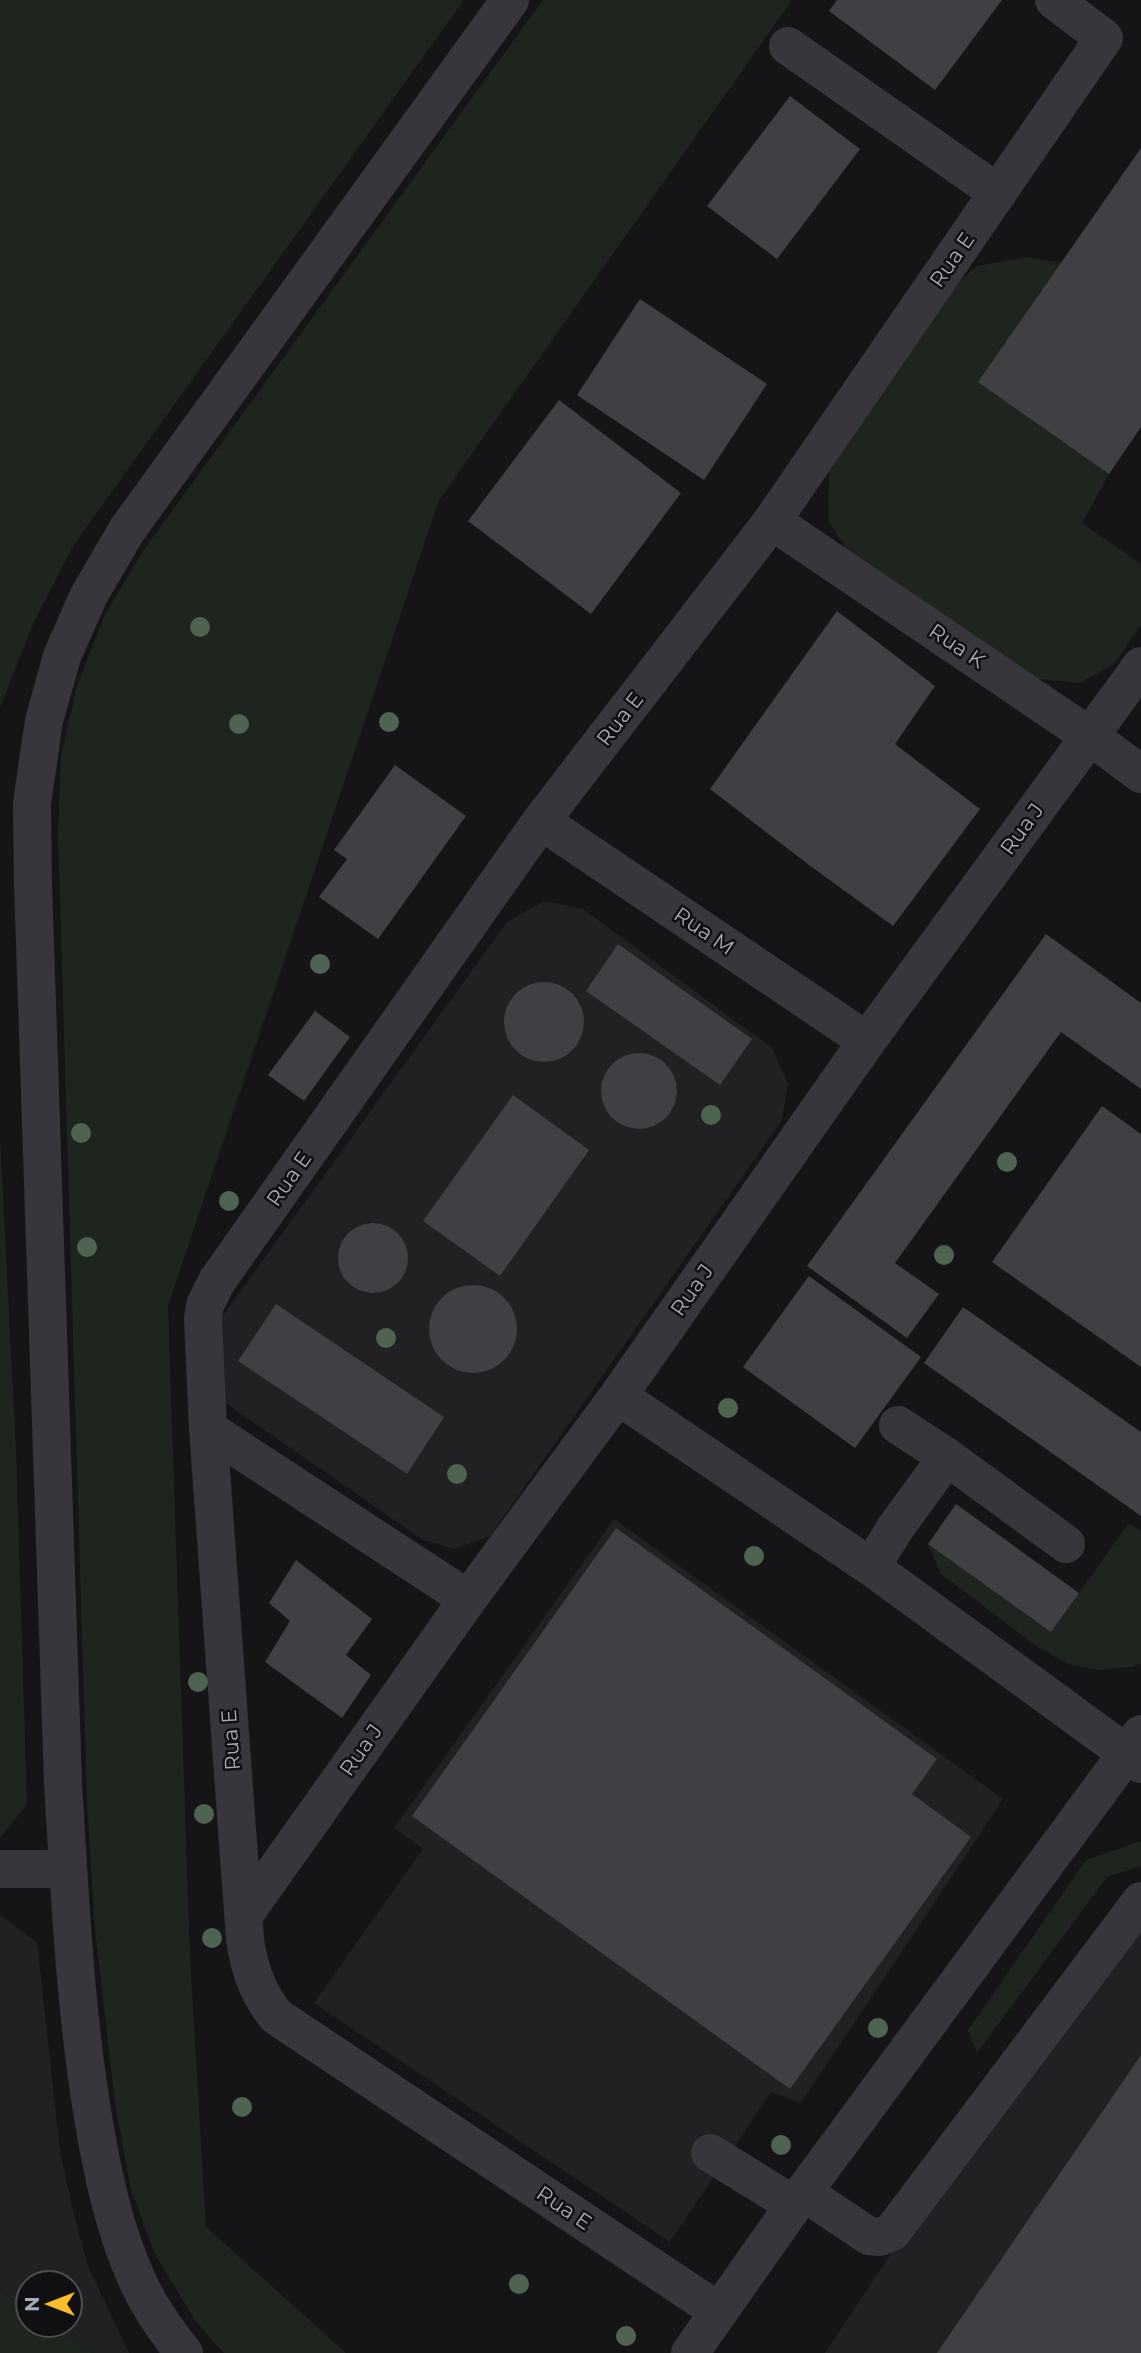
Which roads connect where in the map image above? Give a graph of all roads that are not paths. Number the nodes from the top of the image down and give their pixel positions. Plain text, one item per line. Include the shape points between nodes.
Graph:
1 (510, 0) edge
2 (1054, 0) edge
3 (788, 46) dead end
4 (998, 193) junction
5 (772, 521) junction
6 (1141, 666) edge
7 (1091, 737) junction
8 (1141, 774) edge
9 (541, 821) junction
10 (867, 1041) junction
11 (618, 1396) junction
12 (898, 1425) dead end
13 (208, 1429) junction
14 (947, 1457) junction
15 (1066, 1544) dead end
16 (871, 1567) junction
17 (468, 1600) junction
18 (1136, 1751) edge
19 (0, 1869) edge
20 (68, 1869) junction
21 (1141, 1901) edge
22 (244, 1914) junction
23 (710, 2153) dead end
24 (799, 2198) junction
25 (718, 2311) junction
26 (184, 2353) edge
27 (690, 2353) edge

1 - 20 lane via 127,530 89,595 62,656 44,721 32,803 33,883
2 - 4 lane, Rua E via 1104,38
3 - 4 lane
4 - 5 lane, Rua E
5 - 7 lane, Rua K
5 - 9 lane, Rua E
6 - 7 lane, Rua J
7 - 8 lane, Rua K
7 - 10 lane, Rua J
9 - 10 lane, Rua M
9 - 13 lane, Rua E via 209,1295 203,1318
10 - 11 lane, Rua J
11 - 16 lane
11 - 17 lane, Rua J
12 - 14 lane
13 - 17 lane
13 - 22 lane, Rua E
14 - 15 lane
14 - 16 lane
16 - 18 lane
17 - 22 lane, Rua J
18 - 24 lane
19 - 20 lane
20 - 26 lane via 84,2064 102,2169 138,2282 165,2331
21 - 24 lane via 892,2232 869,2236
22 - 25 lane, Rua E via 249,1964 262,1999 276,2015
23 - 24 lane
24 - 25 lane
25 - 27 lane

